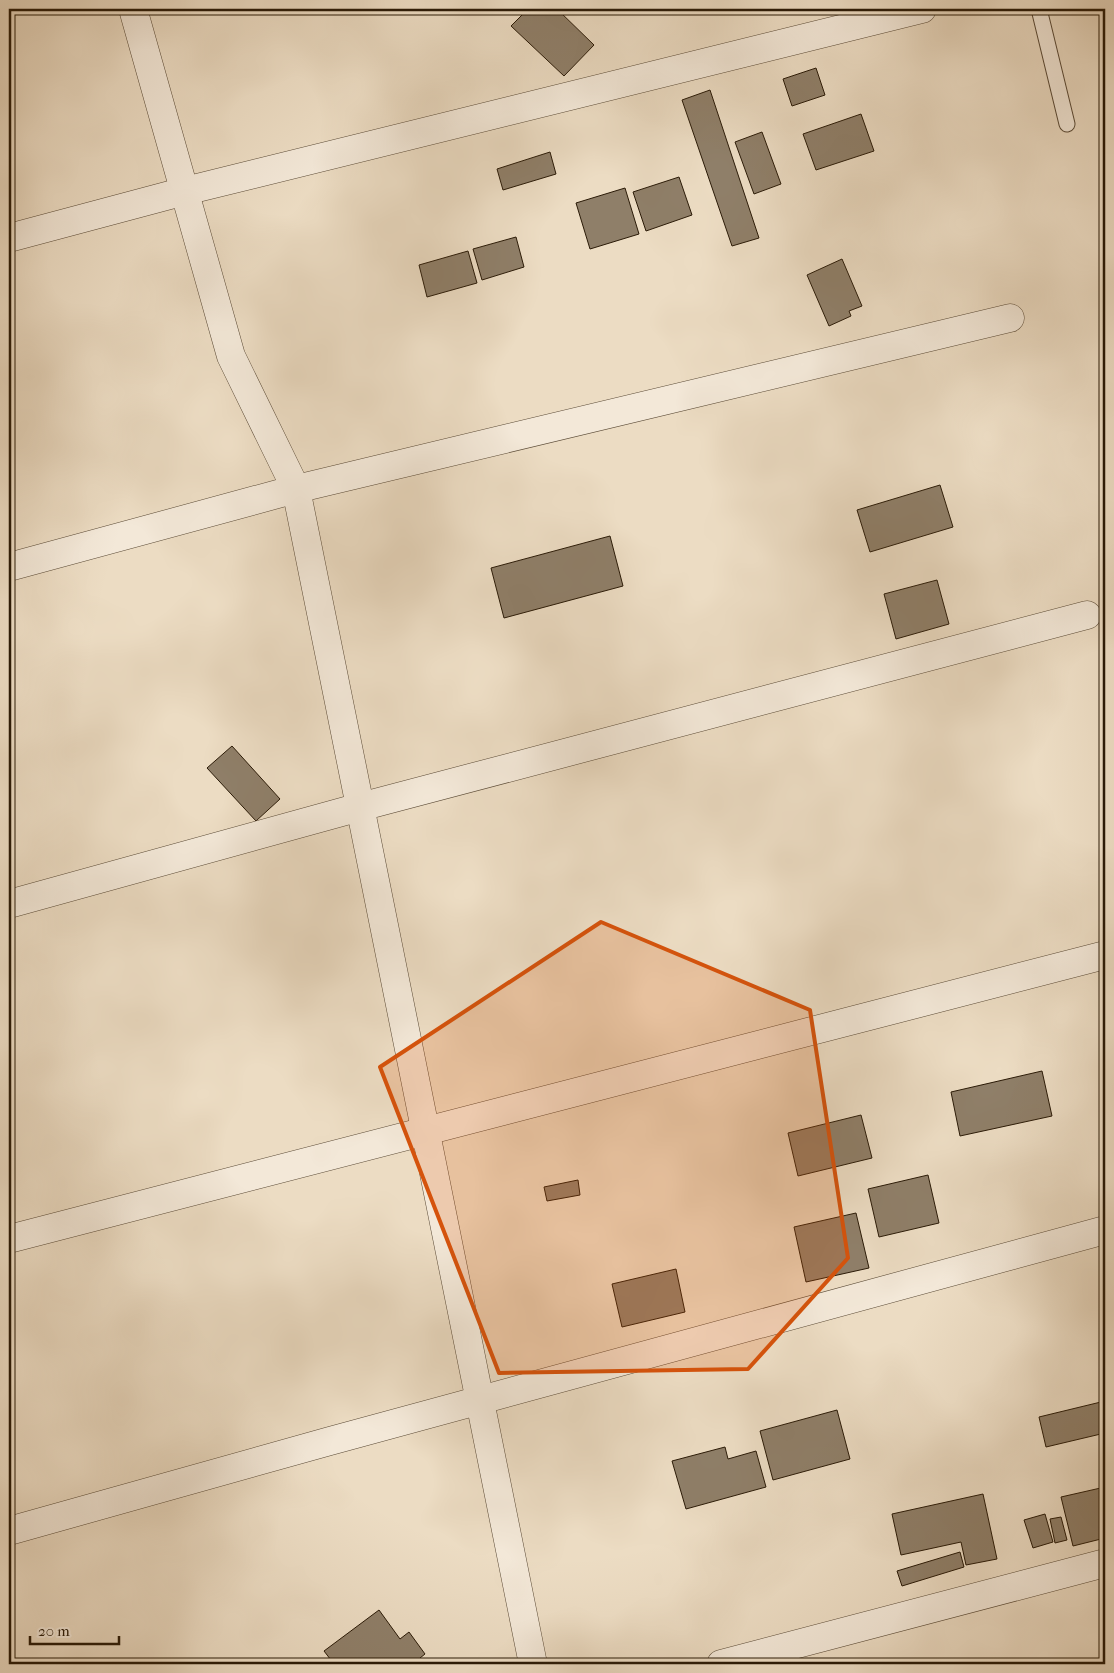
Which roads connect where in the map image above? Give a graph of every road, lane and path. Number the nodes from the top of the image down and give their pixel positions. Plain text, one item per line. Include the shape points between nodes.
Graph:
1 (133, 9) edge
2 (922, 9) edge
3 (1039, 9) edge
4 (1067, 124) dead end
5 (185, 191) junction
6 (9, 238) edge
7 (1010, 318) dead end
8 (296, 490) junction
9 (9, 567) edge
10 (1087, 615) dead end
11 (360, 807) junction
12 (9, 904) edge
13 (1105, 955) edge
14 (425, 1130) junction
15 (1105, 1230) edge
16 (9, 1239) edge
17 (480, 1400) junction
18 (9, 1530) edge
19 (1105, 1563) edge
20 (533, 1664) edge
21 (721, 1664) edge

1 - 5 street
2 - 5 street
3 - 4 lane
5 - 6 street
5 - 8 street via 231,356
7 - 8 street
8 - 9 street
8 - 11 street
10 - 11 street
11 - 12 street
11 - 14 street
13 - 14 street
14 - 16 street
14 - 17 street
15 - 17 street
17 - 18 street
17 - 20 street
19 - 21 street

